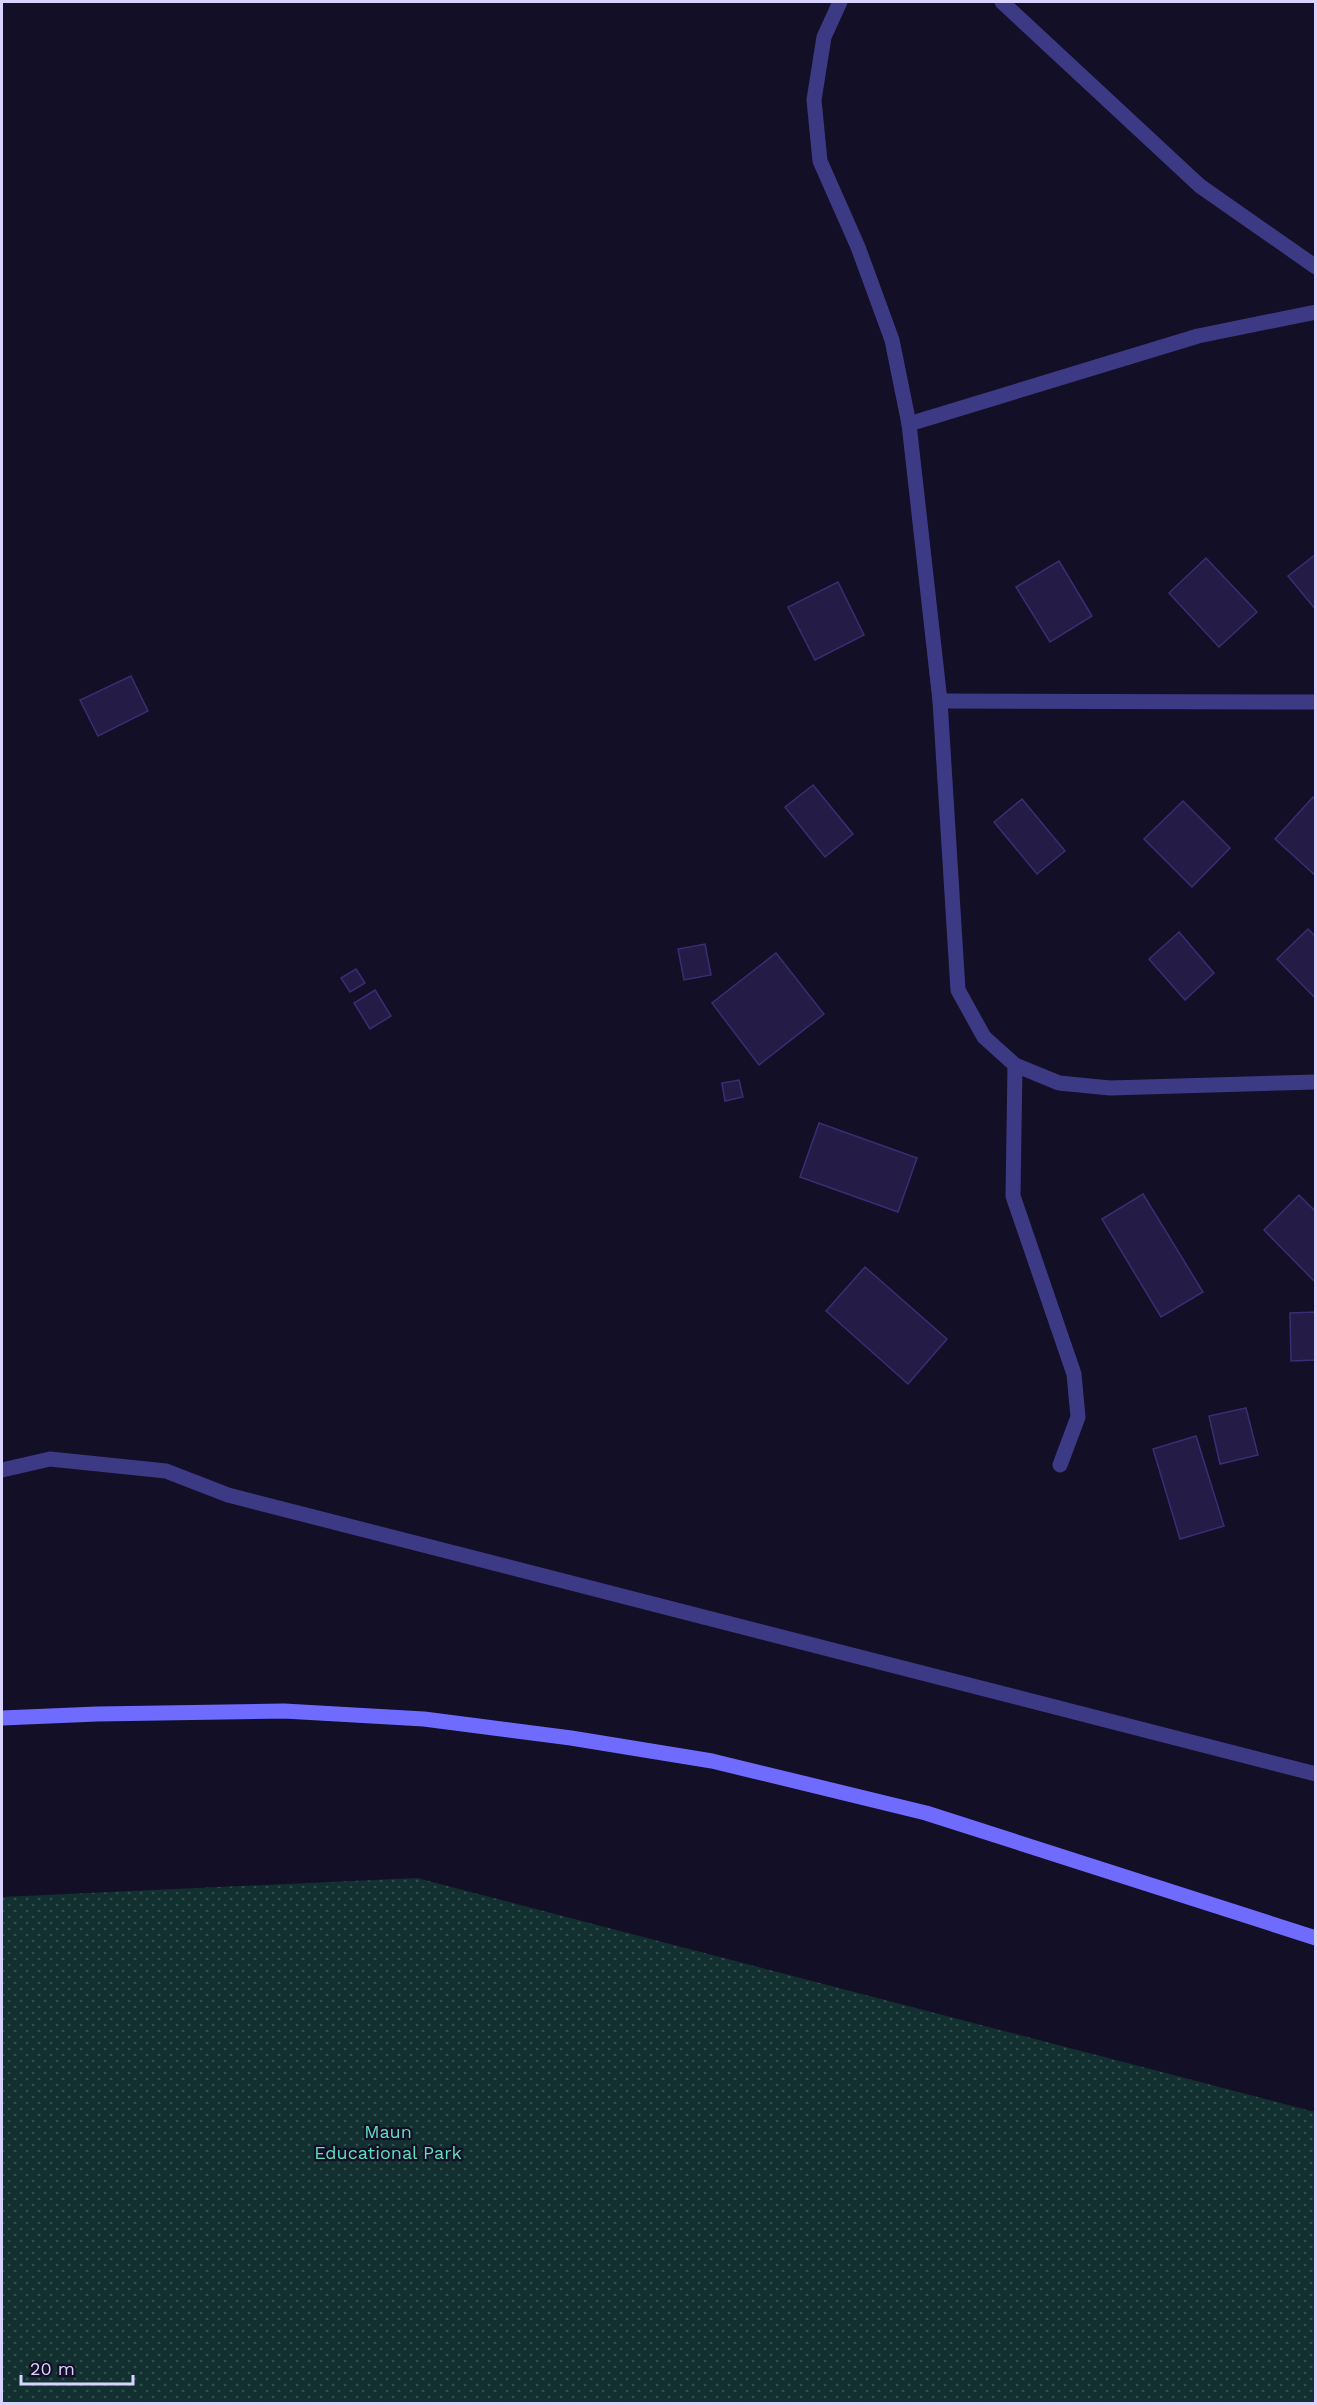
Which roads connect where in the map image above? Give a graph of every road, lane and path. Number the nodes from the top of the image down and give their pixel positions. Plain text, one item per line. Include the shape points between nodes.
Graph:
1 (840, 2) edge
2 (1002, 2) edge
3 (1316, 267) edge
4 (1316, 312) edge
5 (909, 424) junction
6 (940, 701) junction
7 (1316, 702) edge
8 (1015, 1065) junction
9 (1316, 1082) edge
10 (1059, 1465) dead end
11 (2, 1470) edge
12 (2, 1718) edge
13 (1316, 1774) edge
14 (1316, 1938) edge

1 - 5 street via 824,37 814,100 820,161 858,247 892,340
2 - 3 street via 1200,186
4 - 5 street via 1198,336
5 - 6 street
6 - 7 street
6 - 8 street via 958,990 984,1037
8 - 9 street via 1059,1083 1110,1088
8 - 10 street via 1013,1196 1074,1374 1078,1417
11 - 13 street via 50,1459 166,1471 228,1495
12 - 14 main road via 284,1711 424,1719 712,1761 926,1813

